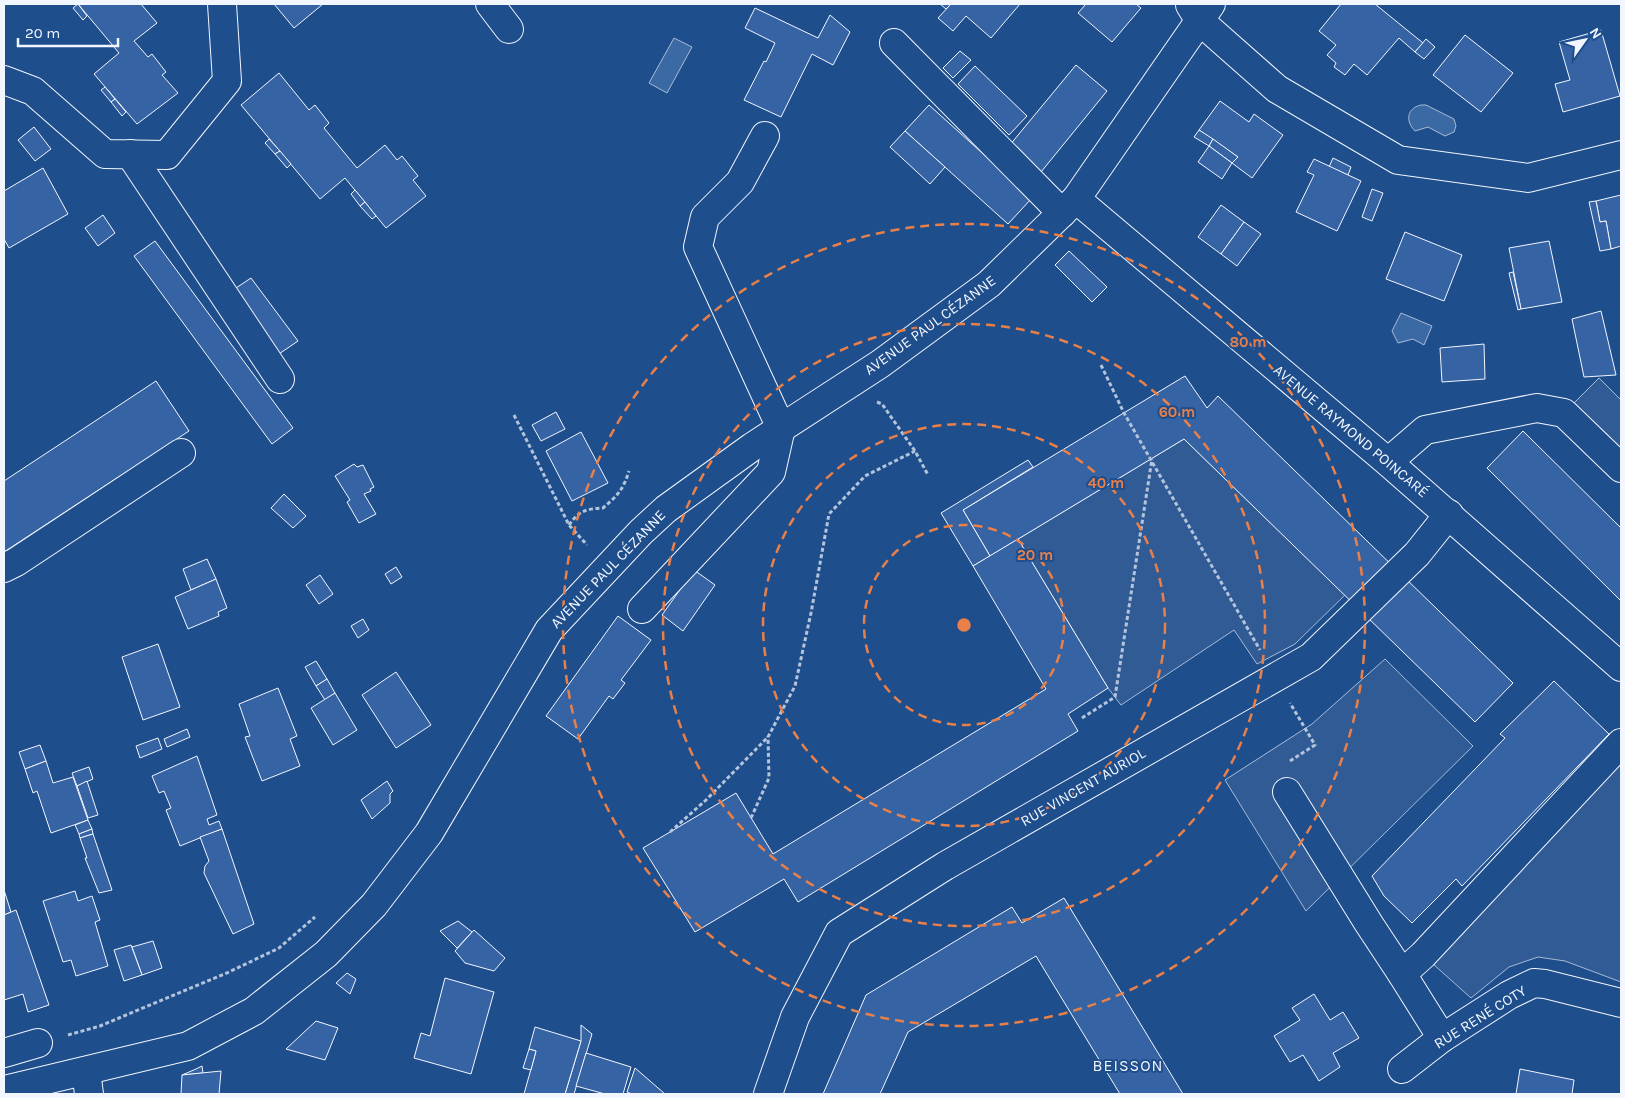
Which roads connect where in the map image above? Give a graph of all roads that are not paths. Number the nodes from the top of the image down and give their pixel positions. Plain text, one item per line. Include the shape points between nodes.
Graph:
1 (222, 4) edge
2 (490, 4) edge
3 (1200, 10) edge
4 (509, 29) dead end
5 (894, 43) dead end
6 (4, 80) edge
7 (765, 136) dead end
8 (130, 154) junction
9 (1621, 155) edge
10 (1069, 206) junction
11 (280, 379) dead end
12 (781, 428) junction
13 (181, 453) dead end
14 (1388, 462) junction
15 (1621, 468) edge
16 (1449, 514) junction
17 (4, 568) edge
18 (642, 609) dead end
19 (1621, 667) edge
20 (1621, 743) edge
21 (1287, 792) dead end
22 (1402, 974) junction
23 (1621, 1003) edge
24 (1442, 1038) junction
25 (38, 1043) road end
26 (4, 1053) edge
27 (1402, 1069) dead end
28 (87, 1082) edge
29 (4, 1090) edge
30 (768, 1094) edge

1 - 8 street via 227,81 167,155
2 - 4 street
3 - 9 street via 1277,89 1398,160 1528,178
3 - 10 street, AVENUE PAUL CÉZANNE
5 - 10 street, AVENUE RAYMOND POINCARÉ
6 - 8 street via 33,91 105,154
7 - 12 street via 740,182 706,217 698,247
8 - 11 street
10 - 12 street, AVENUE PAUL CÉZANNE via 989,284 880,364
10 - 14 street, AVENUE RAYMOND POINCARÉ
12 - 18 street via 771,472
12 - 28 street, AVENUE PAUL CÉZANNE via 666,509 549,630 429,833 374,905 326,954 254,1011 188,1046
13 - 17 street
14 - 15 street via 1425,430 1537,408 1564,413
14 - 16 street, AVENUE RAYMOND POINCARÉ
16 - 19 street, AVENUE RAYMOND POINCARÉ
16 - 30 street, RUE VINCENT AURIOL via 1417,554 1311,657 945,866 839,933 795,1017
20 - 22 street
21 - 22 street
22 - 24 street
23 - 24 street, RUE RENÉ COTY via 1534,983 1509,995
24 - 27 street, RUE RENÉ COTY
25 - 26 street
28 - 29 street, AVENUE PAUL CÉZANNE

